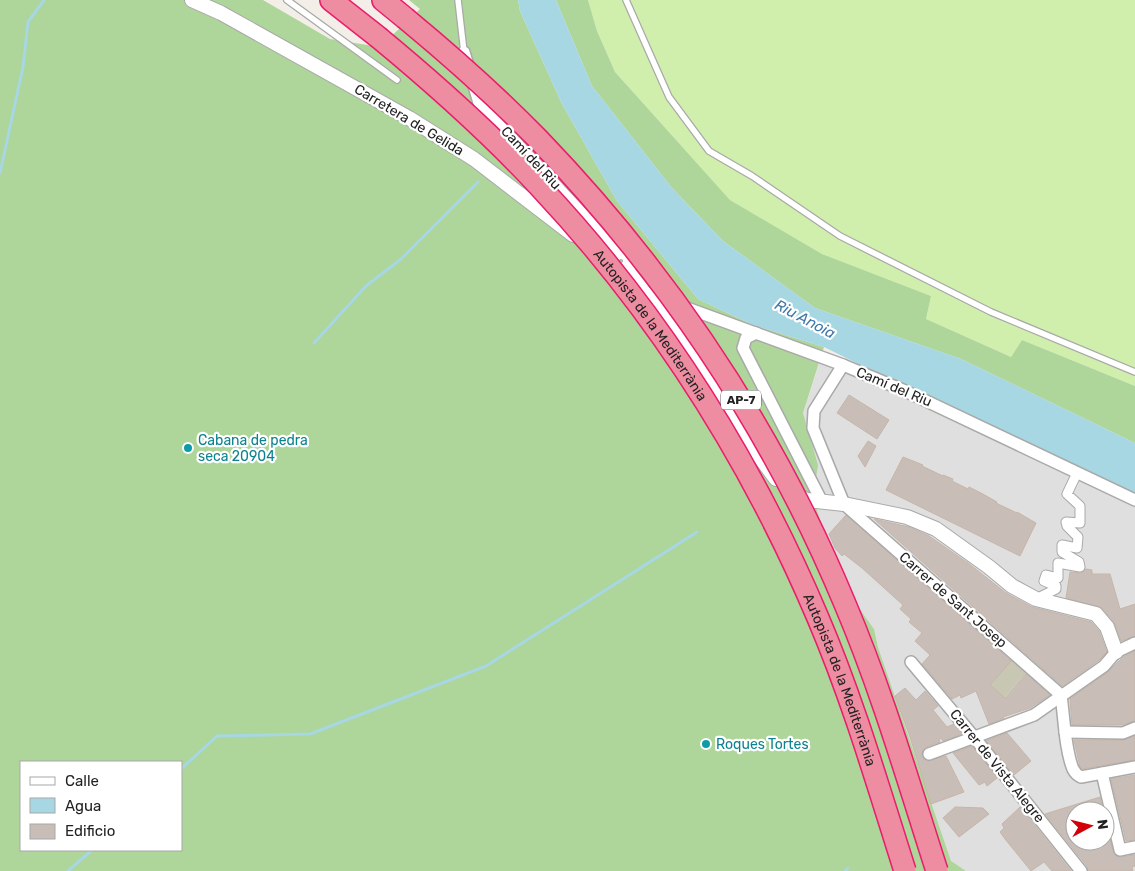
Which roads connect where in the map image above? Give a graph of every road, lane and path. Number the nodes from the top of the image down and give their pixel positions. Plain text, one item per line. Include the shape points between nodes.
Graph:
1 (192, 0) edge
2 (287, 0) edge
3 (331, 0) edge
4 (383, 0) edge
5 (458, 0) edge
6 (626, 0) edge
7 (464, 52) joint
8 (397, 80) dead end
9 (615, 258) junction
10 (646, 293) junction
11 (756, 333) junction
12 (843, 365) junction
13 (1135, 372) edge
14 (1077, 473) junction
15 (1135, 500) edge
16 (822, 502) junction
17 (844, 504) junction
18 (1036, 599) junction
19 (1135, 643) edge
20 (1116, 652) junction
21 (911, 662) dead end
22 (1062, 695) junction
23 (1135, 728) edge
24 (1065, 732) junction
25 (974, 737) junction
26 (929, 754) dead end
27 (1135, 767) edge
28 (1102, 773) junction
29 (1135, 847) edge
30 (905, 871) edge
31 (937, 871) edge
32 (1081, 871) edge

1 - 9 street, Carretera de Gelida via 409,118 474,159 579,240
2 - 8 lane
3 - 30 highway, Autopista de la Mediterrània / AP-7, bridge via 464,111 522,168 613,272 676,358 721,427 765,504 819,619 854,711
4 - 31 highway, AP-7, bridge via 519,120 602,209 682,311 743,404 791,486 845,602 884,706
5 - 7 lane
6 - 13 lane via 669,97 709,151 840,236 991,312
7 - 9 street, Camí del Riu via 479,104
9 - 10 street, Carretera de Gelida via 617,270 626,269
10 - 11 street, Camí del Riu
10 - 16 street via 702,367 784,490 807,500
11 - 12 street, Camí del Riu
11 - 16 street via 746,338 743,348
12 - 14 street, Camí del Riu
12 - 17 street via 814,411 813,428
14 - 15 street, Camí del Riu
14 - 18 street via 1067,494 1080,506 1080,523 1066,522 1078,537 1077,548 1062,545 1062,552 1079,562 1080,567 1058,563 1058,578 1046,575 1044,581 1056,589
16 - 17 street
17 - 18 street via 907,517 936,530 1012,586
17 - 22 street, Carrer de Sant Josep
18 - 20 street via 1096,614 1108,627
19 - 20 street
20 - 22 street via 1104,666
21 - 25 street, Carrer de Vista Alegre
22 - 24 street
22 - 25 street via 1034,715
23 - 24 street via 1123,733
24 - 28 street via 1076,774 1081,777
25 - 26 street
25 - 32 street, Carrer de Vista Alegre
27 - 28 street
28 - 29 street via 1120,850

